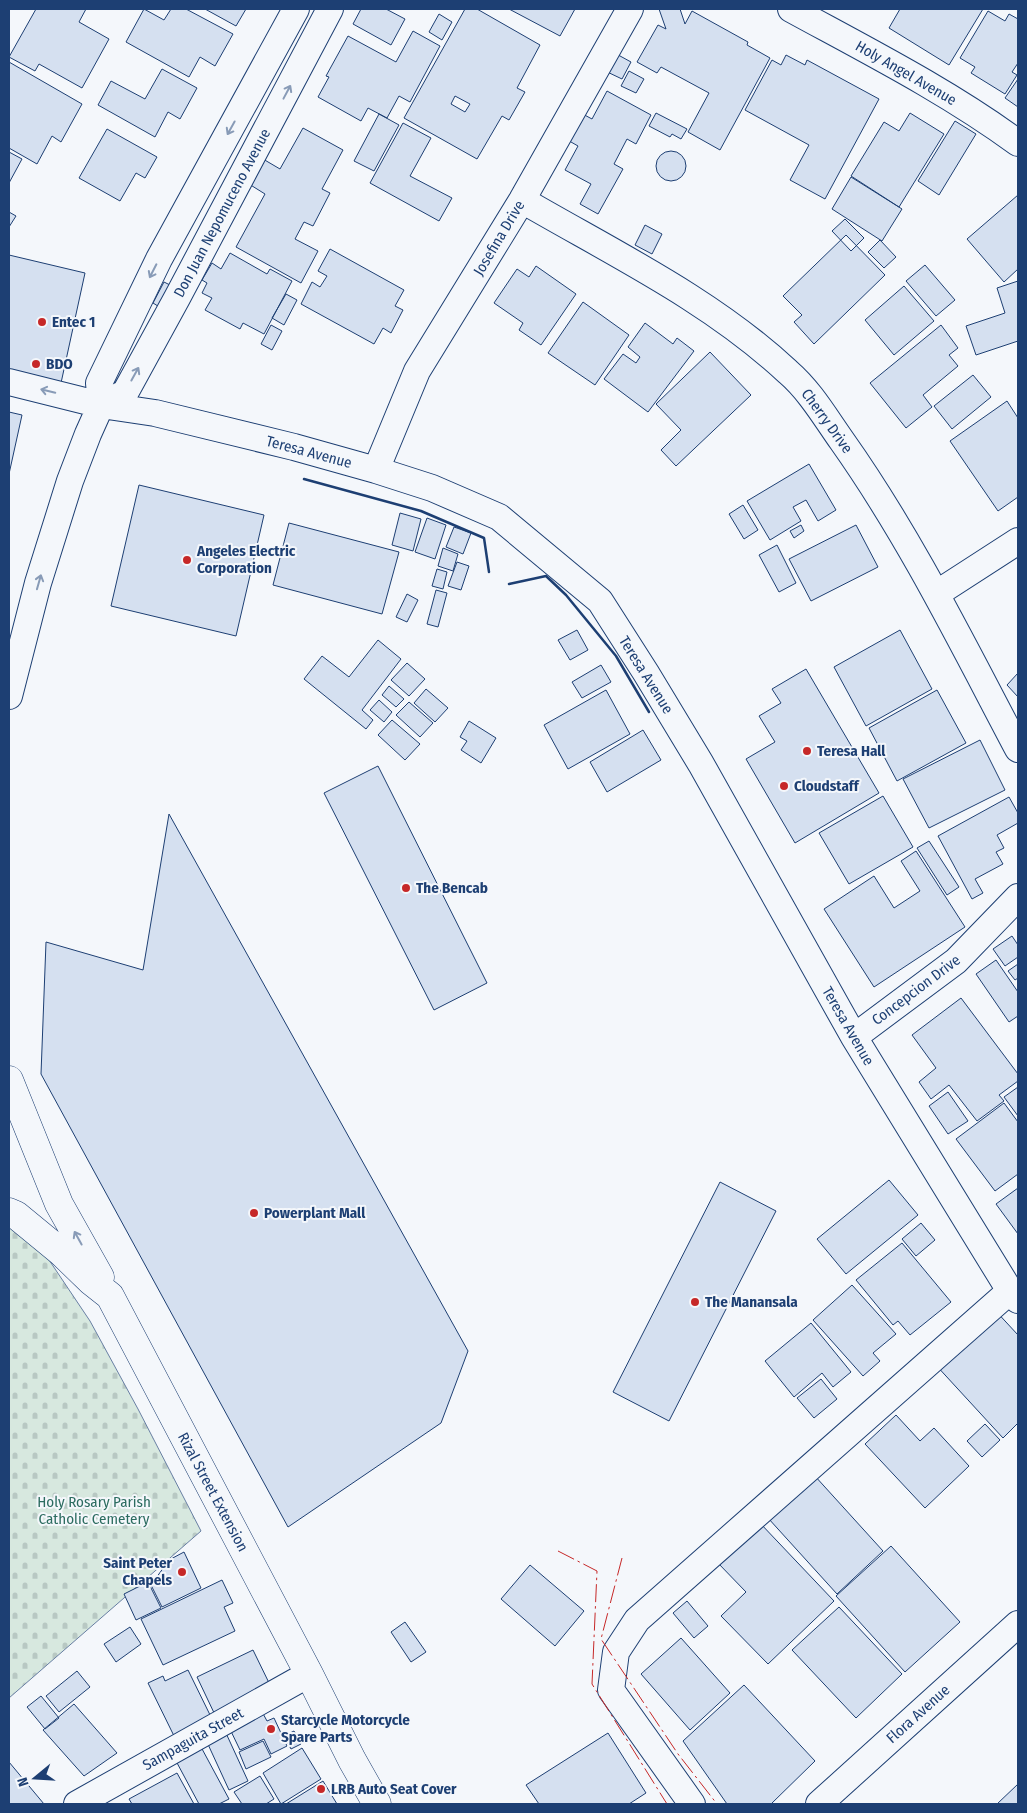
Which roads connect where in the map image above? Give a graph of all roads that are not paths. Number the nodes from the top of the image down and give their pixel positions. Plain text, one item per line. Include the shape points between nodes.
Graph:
1 (296, 9) edge
2 (330, 9) edge
3 (630, 9) edge
4 (791, 9) edge
5 (246, 100) junction
6 (273, 117) junction
7 (1018, 143) edge
8 (522, 200) junction
9 (9, 382) edge
10 (101, 405) junction
11 (376, 470) junction
12 (1018, 541) edge
13 (936, 594) junction
14 (18, 627) edge
15 (9, 696) edge
16 (1018, 749) edge
17 (1018, 897) edge
18 (854, 1037) junction
19 (9, 1080) edge
20 (9, 1212) edge
21 (110, 1296) junction
22 (1014, 1296) edge
23 (1014, 1636) edge
24 (309, 1674) junction
25 (77, 1804) edge
26 (377, 1804) edge
27 (692, 1804) edge
28 (818, 1804) edge

1 - 5 street
6 -> 2 street, Don Juan Nepomuceno Avenue
3 - 8 street, Josefina Drive
4 - 7 street, Holy Angel Avenue via 916,77
5 - 6 street
5 -> 10 street via 133,311 99,383
10 -> 6 street, Don Juan Nepomuceno Avenue via 125,393
8 - 11 street, Josefina Drive via 417,371
8 - 13 street, Cherry Drive via 695,300 789,372 805,389 864,472
10 -> 9 street, Teresa Avenue
10 - 11 street, Teresa Avenue via 155,413
14 -> 10 street via 38,583 70,481
11 - 18 street, Teresa Avenue via 432,488 499,517 600,601 701,764
12 - 13 street
13 - 16 street, Cherry Drive
14 - 15 street
17 - 18 street, Concepcion Drive via 956,961
18 - 22 street, Teresa Avenue
21 -> 19 main road via 59,1204
20 - 21 main road, Rizal Street Extension via 16,1214
21 - 24 main road, Rizal Street Extension
22 - 27 street via 637,1620 616,1652 611,1690
23 - 28 street, Flora Avenue
24 - 25 street, Sampaguita Street
24 - 26 main road, Rizal Street Extension

